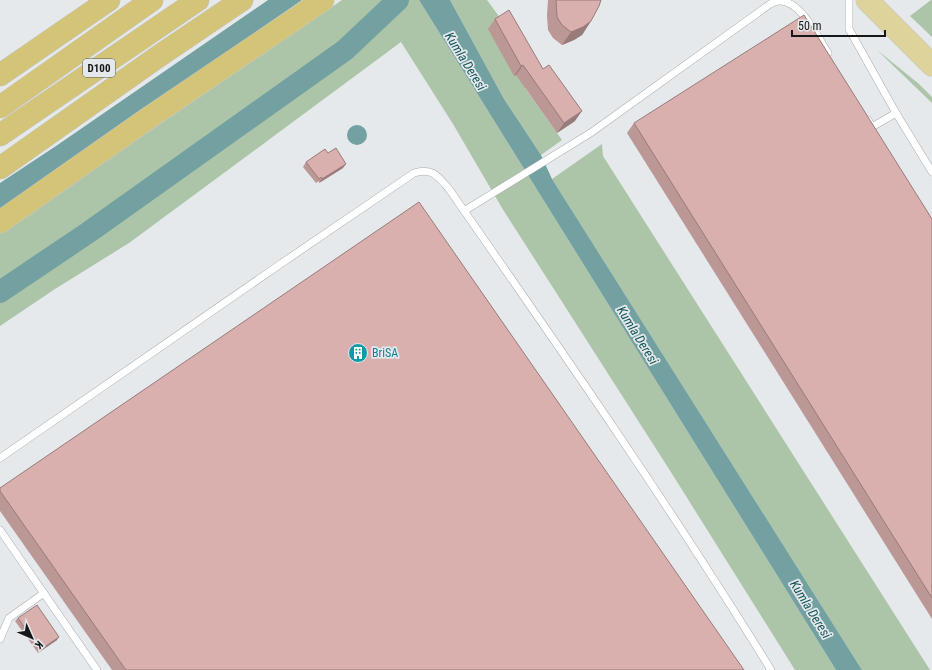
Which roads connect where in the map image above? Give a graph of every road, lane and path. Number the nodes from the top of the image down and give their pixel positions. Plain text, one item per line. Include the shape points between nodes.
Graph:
1 (109, 0) edge
2 (152, 0) edge
3 (198, 0) edge
4 (222, 0) edge
5 (242, 0) edge
6 (323, 0) edge
7 (849, 0) edge
8 (867, 0) edge
9 (159, 56) junction
10 (832, 61) edge
11 (932, 65) edge
12 (0, 75) edge
13 (0, 107) edge
14 (896, 112) junction
15 (864, 114) edge
16 (0, 136) edge
17 (0, 168) edge
18 (932, 172) edge
19 (464, 211) junction
20 (0, 222) edge
21 (0, 458) edge
22 (0, 530) edge
23 (44, 593) junction
24 (0, 639) edge
25 (97, 670) edge
26 (771, 670) edge

1 - 12 highway
2 - 13 highway, D100
3 - 16 highway, D100
4 - 9 highway
5 - 9 highway
6 - 20 highway
7 - 14 lane via 849,29
8 - 11 main road
9 - 17 highway
10 - 19 lane via 803,12 796,5 779,0 592,132
14 - 15 lane via 872,127
14 - 18 lane
19 - 21 lane via 440,178 432,172 422,170 414,173
19 - 26 lane via 682,531
22 - 23 lane
23 - 24 lane via 9,618
23 - 25 lane

